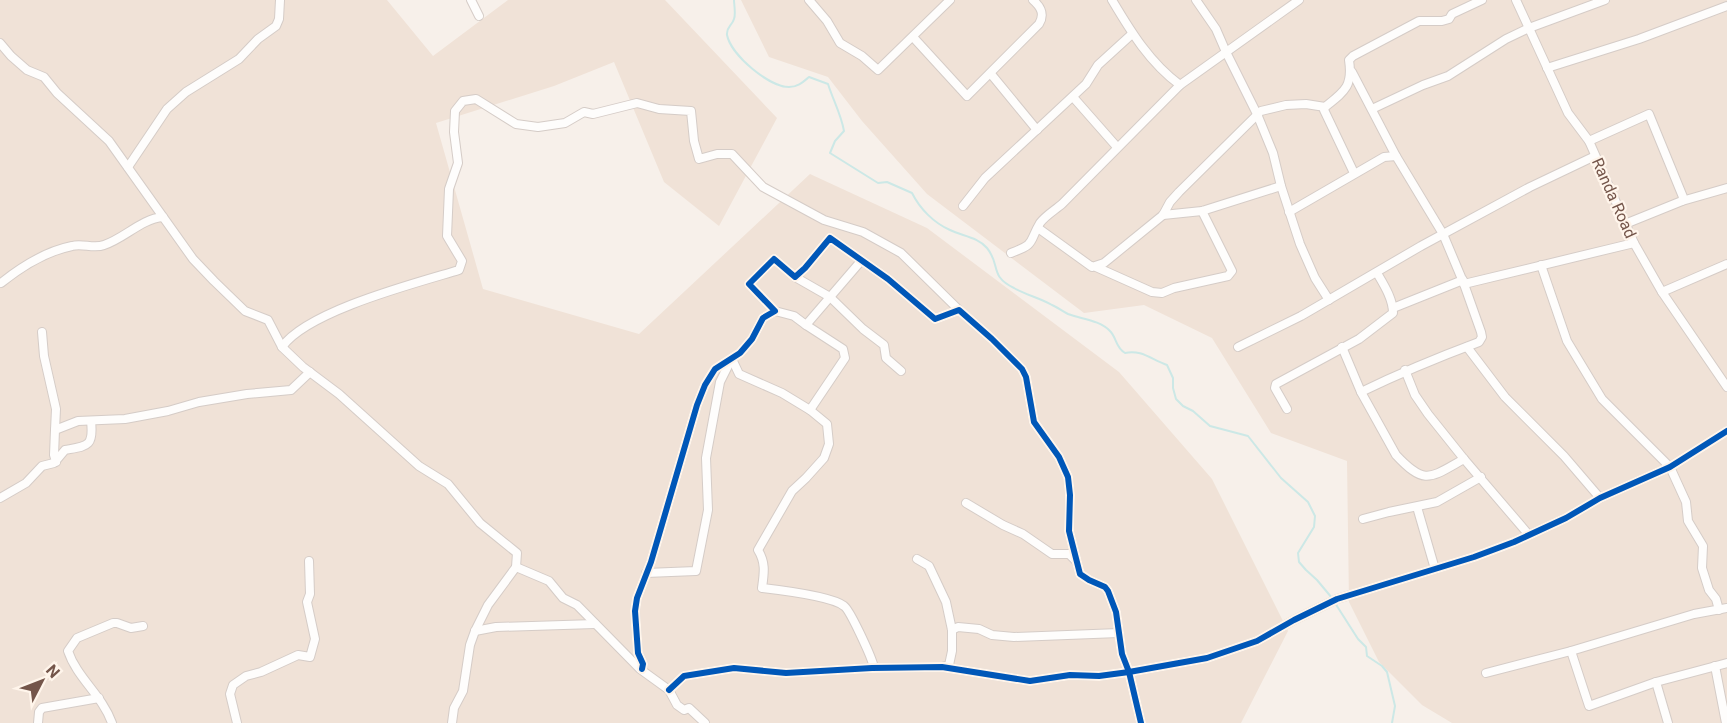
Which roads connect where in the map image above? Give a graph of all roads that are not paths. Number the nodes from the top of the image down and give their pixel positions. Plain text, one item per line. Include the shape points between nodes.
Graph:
1 (280, 0) edge
2 (471, 0) edge
3 (808, 0) edge
4 (950, 0) edge
5 (1033, 0) edge
6 (1112, 0) edge
7 (1196, 0) edge
8 (1299, 0) edge
9 (1482, 0) edge
10 (1516, 0) edge
11 (1605, 0) edge
12 (1727, 6) edge
13 (479, 16) dead end
14 (1529, 28) junction
15 (1132, 34) junction
16 (913, 37) junction
17 (0, 43) edge
18 (1226, 52) junction
19 (1547, 68) junction
20 (1352, 72) junction
21 (991, 74) junction
22 (1180, 86) junction
23 (1073, 96) junction
24 (1325, 107) junction
25 (1372, 109) junction
26 (1257, 114) junction
27 (1037, 130) junction
28 (1588, 141) junction
29 (1117, 147) junction
30 (1396, 156) junction
31 (1595, 156) junction
32 (128, 167) junction
33 (1354, 173) junction
34 (1281, 186) junction
35 (1727, 188) edge
36 (1682, 201) junction
37 (963, 206) dead end
38 (1202, 211) junction
39 (1289, 212) junction
40 (1163, 215) junction
41 (163, 217) junction
42 (1625, 224) junction
43 (1038, 228) junction
44 (1443, 234) junction
45 (1634, 243) junction
46 (1011, 253) dead end
47 (861, 261) junction
48 (1727, 264) edge
49 (1541, 265) junction
50 (1096, 267) junction
51 (1377, 273) junction
52 (795, 277) junction
53 (1464, 282) junction
54 (1, 283) edge
55 (1662, 292) junction
56 (831, 297) junction
57 (1329, 300) junction
58 (1393, 308) junction
59 (775, 310) junction
60 (959, 310) junction
61 (806, 325) junction
62 (42, 332) dead end
63 (282, 347) junction
64 (1238, 347) dead end
65 (1342, 347) junction
66 (1467, 347) junction
67 (732, 359) junction
68 (1405, 370) junction
69 (901, 371) dead end
70 (310, 372) junction
71 (1727, 387) edge
72 (1361, 392) junction
73 (1287, 409) dead end
74 (810, 410) junction
75 (91, 421) junction
76 (55, 430) junction
77 (1727, 431) edge
78 (1464, 459) junction
79 (56, 462) junction
80 (1670, 467) junction
81 (1480, 477) junction
82 (0, 498) edge
83 (1600, 498) junction
84 (966, 503) dead end
85 (1417, 507) junction
86 (1363, 519) dead end
87 (1529, 535) junction
88 (917, 559) dead end
89 (309, 561) dead end
90 (1079, 565) junction
91 (516, 567) junction
92 (1435, 569) junction
93 (646, 573) junction
94 (1723, 609) edge
95 (595, 624) junction
96 (143, 627) dead end
97 (952, 630) junction
98 (475, 631) junction
99 (1119, 633) junction
100 (1571, 651) junction
101 (1727, 663) edge
102 (1714, 666) junction
103 (872, 668) junction
104 (942, 668) junction
105 (642, 669) junction
106 (1129, 672) junction
107 (1486, 673) dead end
108 (1656, 682) junction
109 (669, 690) junction
110 (99, 698) junction
111 (38, 723) edge
112 (112, 723) edge
113 (237, 723) edge
114 (452, 723) edge
115 (705, 723) edge
116 (1141, 723) edge
117 (1668, 723) edge
118 (1726, 723) edge

1 - 32 street via 276,26 239,59 186,92 167,109
2 - 13 street
3 - 16 street via 840,43 878,70
4 - 16 street
5 - 21 street via 1042,11 1039,24
6 - 15 street
7 - 18 street
8 - 18 street
9 - 20 street via 1452,14 1449,20 1419,21 1353,56 1349,60
10 - 14 street, Randa Road
11 - 14 street
12 - 19 street
14 - 19 street, Randa Road
14 - 25 street via 1448,76
15 - 22 street via 1163,73
15 - 23 street via 1098,65
16 - 21 street via 967,96
17 - 32 street via 27,70 44,77 109,141
18 - 22 street
18 - 26 street
19 - 28 street, Randa Road via 1568,113
20 - 24 street via 1346,89
20 - 25 street
21 - 27 street
22 - 29 street
23 - 27 street
23 - 29 street
24 - 26 street via 1286,105
24 - 33 street
25 - 30 street
26 - 34 street
26 - 40 street via 1179,192
27 - 37 street via 985,178
28 - 31 street, Randa Road
28 - 36 street via 1649,114
29 - 43 street
30 - 33 street via 1384,157
30 - 44 street
31 - 42 street, Randa Road
31 - 44 street
32 - 41 street
33 - 39 street
34 - 38 street
34 - 39 street
35 - 36 street
36 - 42 street
38 - 40 street
38 - 50 street via 1232,271 1228,276 1162,293
39 - 57 street via 1315,278
40 - 50 street
41 - 54 street via 149,220 100,247 71,246 50,254
41 - 63 street via 221,288 245,311 268,320
42 - 45 street, Randa Road
43 - 46 street via 1029,245
43 - 50 street
44 - 51 street
44 - 53 street
45 - 49 street
45 - 55 street, Randa Road
47 - 52 street via 830,238
47 - 56 street
47 - 60 street via 935,319
48 - 55 street
49 - 53 street
49 - 80 street via 1567,341 1602,399
51 - 57 street
51 - 58 street
52 - 56 street
52 - 59 street via 774,260 749,284
53 - 58 street
53 - 66 street via 1482,337
55 - 71 street, Randa Road
56 - 61 street
56 - 69 street via 884,345 886,358
57 - 64 street
58 - 65 street via 1389,318
59 - 61 street
59 - 67 street via 763,318 752,339
60 - 63 street via 901,253 863,232 824,220 763,187 732,154 699,159 691,111 637,103 593,114 584,112 565,123 537,127 516,124 476,99 463,101 455,111 458,163 449,189 447,236 462,261 459,270 360,301 308,324
60 - 90 street via 1026,376 1034,422 1068,477 1069,531
61 - 74 street via 843,349 845,358
62 - 76 street via 56,409
63 - 70 street
65 - 72 street
65 - 73 street via 1276,384
66 - 68 street
66 - 83 street via 1505,397
67 - 74 street via 738,374
67 - 93 street via 715,369 705,385
67 - 93 street via 720,382 706,458 708,510 696,571
68 - 72 street
68 - 78 street via 1415,395
70 - 75 street via 291,390 199,402 125,419
70 - 91 street via 412,459 448,484 480,523 517,553
72 - 78 street via 1396,455 1417,475 1434,476
74 - 103 street via 827,424 829,444 824,458 792,491 758,550 765,567 762,588 820,597 845,606 867,648
75 - 76 street via 78,421
75 - 79 street via 89,444 65,450
76 - 79 street
77 - 80 street
78 - 81 street
79 - 82 street via 42,466 26,483
80 - 83 street
80 - 94 street via 1686,502 1688,521 1703,546 1702,568 1709,590
81 - 85 street via 1447,497
81 - 87 street
83 - 87 street
84 - 90 street via 1052,554 1069,554
85 - 86 street
85 - 92 street
87 - 92 street
88 - 97 street via 930,566 941,588
89 - 113 street via 308,602 315,639 310,657 298,655 233,685 230,694
90 - 99 street via 1080,574 1108,591
91 - 95 street via 549,581
91 - 98 street via 488,605
92 - 106 street via 1337,599 1257,641 1218,655
93 - 105 street via 636,611
94 - 100 street
95 - 98 street
95 - 105 street
96 - 110 street via 131,628 117,622 84,634 71,644 71,659
97 - 99 street via 979,629 1014,637
97 - 104 street via 949,665
98 - 114 street
99 - 106 street
100 - 107 street
100 - 108 street via 1589,706
101 - 102 street
102 - 108 street
102 - 118 street
103 - 104 street
103 - 109 street via 786,673 734,668 684,676
104 - 106 street via 1030,681
105 - 109 street
106 - 116 street
108 - 117 street
109 - 115 street via 677,705 694,710
110 - 111 street via 42,708
110 - 112 street

